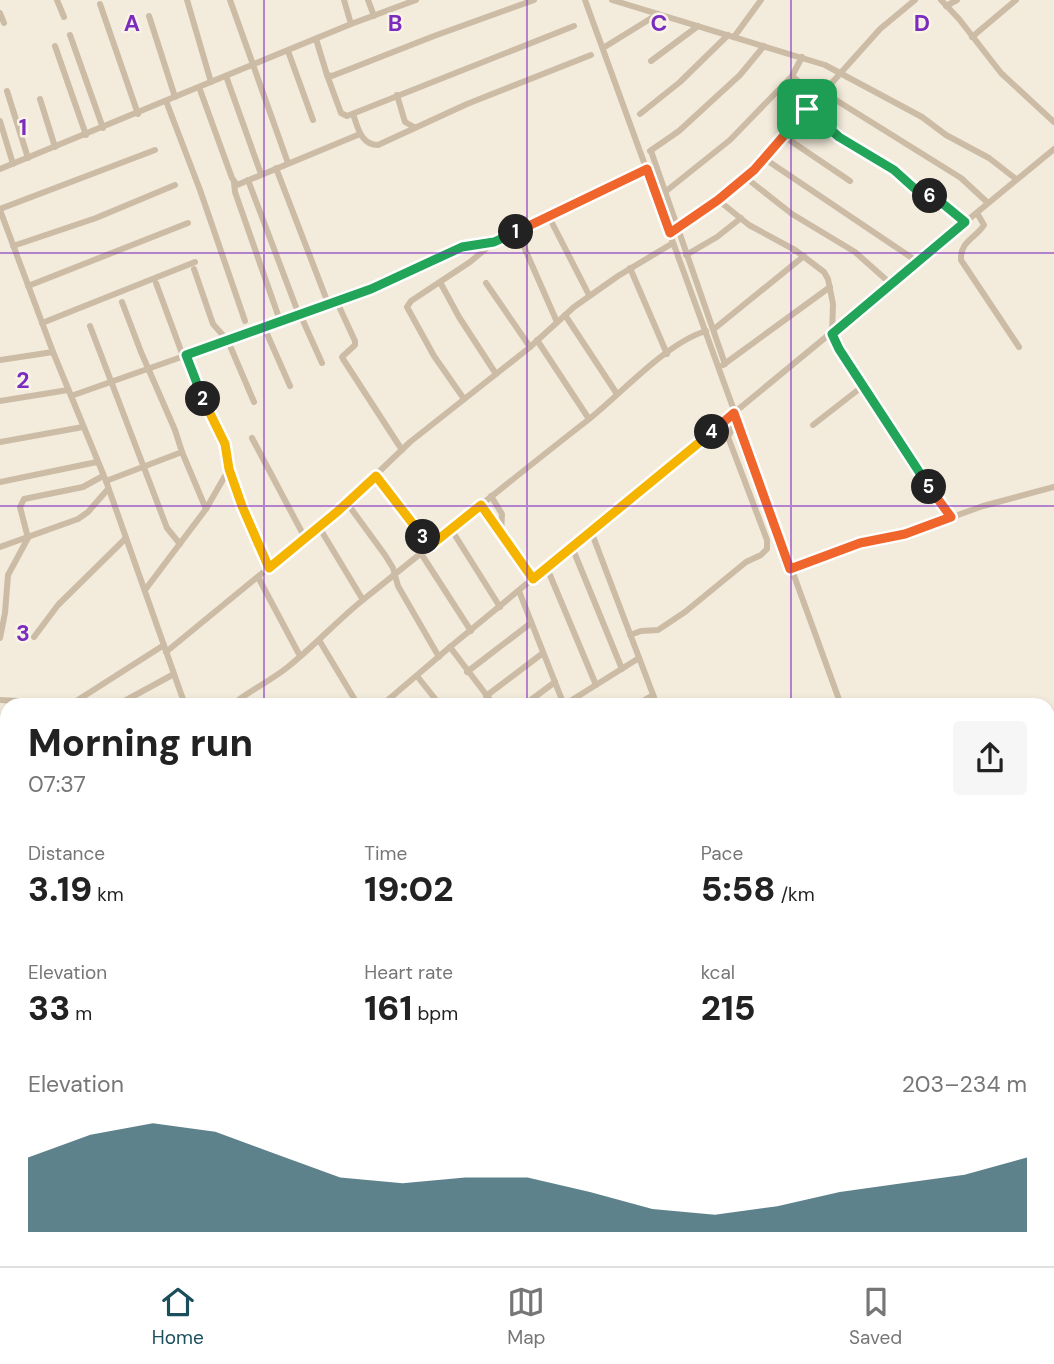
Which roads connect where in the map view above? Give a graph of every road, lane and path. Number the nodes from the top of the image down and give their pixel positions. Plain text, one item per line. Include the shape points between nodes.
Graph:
1 (57, 0) edge
2 (187, 0) edge
3 (230, 0) edge
4 (344, 0) edge
5 (368, 0) edge
6 (416, 0) edge
7 (534, 0) edge
8 (585, 0) edge
9 (612, 0) edge
10 (761, 0) edge
11 (915, 0) edge
12 (940, 0) edge
13 (957, 0) edge
14 (1016, 0) edge
15 (406, 2) edge
16 (100, 4) dead end
17 (946, 6) junction
18 (0, 13) edge
19 (658, 14) junction
20 (64, 16) dead end
21 (149, 16) dead end
22 (374, 16) junction
23 (4, 23) dead end
24 (351, 24) junction
25 (574, 26) dead end
26 (698, 26) junction
27 (70, 36) dead end
28 (731, 36) junction
29 (972, 37) junction
30 (316, 39) junction
31 (55, 46) dead end
32 (764, 46) junction
33 (603, 48) junction
34 (288, 51) junction
35 (592, 55) dead end
36 (802, 57) junction
37 (651, 61) dead end
38 (253, 65) junction
39 (841, 73) junction
40 (327, 75) junction
41 (226, 76) junction
42 (792, 76) junction
43 (211, 82) junction
44 (199, 87) junction
45 (7, 91) dead end
46 (821, 94) junction
47 (397, 95) junction
48 (175, 97) junction
49 (40, 99) dead end
50 (166, 101) junction
51 (807, 109) junction
52 (138, 114) junction
53 (353, 114) junction
54 (640, 114) dead end
55 (313, 120) dead end
56 (0, 121) edge
57 (1054, 122) edge
58 (414, 127) junction
59 (103, 128) junction
60 (360, 134) junction
61 (86, 135) junction
62 (785, 137) junction
63 (55, 147) junction
64 (1054, 149) edge
65 (155, 150) dead end
66 (651, 151) junction
67 (642, 156) junction
68 (28, 158) junction
69 (765, 159) junction
70 (288, 163) junction
71 (13, 164) junction
72 (276, 168) junction
73 (0, 169) edge
74 (647, 169) junction
75 (261, 174) junction
76 (745, 177) junction
77 (248, 180) junction
78 (1016, 180) junction
79 (850, 181) dead end
80 (234, 183) junction
81 (175, 186) dead end
82 (665, 192) junction
83 (718, 200) junction
84 (988, 203) junction
85 (0, 210) edge
86 (977, 213) junction
87 (549, 217) junction
88 (741, 218) junction
89 (965, 222) junction
90 (188, 223) dead end
91 (677, 228) junction
92 (517, 231) junction
93 (670, 233) junction
94 (494, 242) junction
95 (673, 243) junction
96 (13, 246) junction
97 (686, 255) junction
98 (804, 257) junction
99 (918, 262) junction
100 (630, 268) junction
101 (440, 282) junction
102 (156, 283) dead end
103 (486, 283) dead end
104 (891, 284) junction
105 (28, 286) junction
106 (830, 287) junction
107 (589, 295) junction
108 (326, 298) dead end
109 (122, 302) dead end
110 (337, 302) junction
111 (298, 311) junction
112 (278, 315) dead end
113 (565, 315) junction
114 (245, 321) dead end
115 (557, 322) junction
116 (42, 323) junction
117 (90, 326) dead end
118 (264, 327) junction
119 (710, 330) junction
120 (832, 334) junction
121 (537, 340) junction
122 (228, 341) junction
123 (530, 347) junction
124 (1019, 347) dead end
125 (53, 352) junction
126 (667, 354) junction
127 (185, 356) junction
128 (0, 360) edge
129 (322, 363) dead end
130 (722, 366) junction
131 (150, 370) junction
132 (496, 374) junction
133 (112, 382) junction
134 (290, 386) dead end
135 (863, 386) junction
136 (69, 393) junction
137 (617, 394) junction
138 (464, 400) junction
139 (0, 401) edge
140 (254, 402) dead end
141 (735, 417) junction
142 (589, 419) junction
143 (813, 425) dead end
144 (83, 427) junction
145 (252, 438) dead end
146 (0, 442) edge
147 (402, 450) junction
148 (182, 452) junction
149 (97, 462) junction
150 (144, 466) junction
151 (229, 469) junction
152 (376, 476) junction
153 (104, 478) junction
154 (0, 482) edge
155 (1054, 487) edge
156 (108, 489) junction
157 (491, 496) junction
158 (347, 503) junction
159 (481, 505) junction
160 (206, 509) junction
161 (951, 517) junction
162 (319, 527) junction
163 (451, 529) junction
164 (591, 531) junction
165 (501, 534) junction
166 (28, 538) junction
167 (126, 538) junction
168 (305, 538) junction
169 (180, 544) junction
170 (430, 546) junction
171 (0, 547) edge
172 (572, 547) junction
173 (422, 555) junction
174 (269, 568) junction
175 (547, 568) junction
176 (790, 569) junction
177 (396, 574) junction
178 (258, 577) junction
179 (533, 579) junction
180 (145, 590) junction
181 (519, 591) junction
182 (363, 600) junction
183 (500, 607) junction
184 (531, 623) junction
185 (471, 631) junction
186 (630, 635) junction
187 (34, 636) dead end
188 (0, 638) edge
189 (319, 640) junction
190 (450, 647) junction
191 (165, 649) junction
192 (543, 653) junction
193 (300, 656) junction
194 (439, 657) junction
195 (639, 658) junction
196 (622, 669) junction
197 (467, 672) junction
198 (174, 674) junction
199 (417, 676) junction
200 (555, 682) junction
201 (596, 685) junction
202 (653, 695) junction
203 (486, 696) joint
204 (82, 698) edge
205 (130, 698) edge
206 (183, 698) edge
207 (241, 698) edge
208 (354, 698) edge
209 (396, 698) edge
210 (434, 698) edge
211 (533, 698) edge
212 (562, 698) edge
213 (576, 698) edge
214 (648, 698) edge
215 (654, 698) edge
216 (838, 698) edge

1 - 20 street
2 - 43 street
3 - 38 street
4 - 24 street
5 - 22 street
6 - 15 street
7 - 40 street
8 - 33 street
9 - 19 street
10 - 28 street
11 - 39 street via 880,29
12 - 17 street
13 - 17 street
14 - 29 street
15 - 22 street
16 - 52 street
17 - 29 street
18 - 23 street
19 - 26 street
19 - 33 street
21 - 48 street
22 - 24 street
24 - 30 street
25 - 47 street
26 - 28 street
26 - 37 street
27 - 59 street
28 - 32 street
28 - 54 street
29 - 57 street via 1001,73
30 - 34 street
30 - 40 street
31 - 61 street
32 - 36 street
32 - 66 street via 740,75
33 - 67 street
34 - 38 street
34 - 55 street
35 - 58 street
36 - 39 street
36 - 42 street
38 - 41 street
38 - 70 street
39 - 46 street
39 - 78 street via 922,117
40 - 53 street via 341,113
41 - 43 street
41 - 75 street
42 - 46 street
42 - 82 street via 730,139
43 - 44 street
44 - 48 street
44 - 80 street
45 - 68 street
46 - 51 street
46 - 84 street via 953,173
47 - 53 street
47 - 58 street via 405,122
48 - 50 street
49 - 63 street
50 - 52 street
50 - 114 street
51 - 62 street
51 - 89 street via 839,137
52 - 59 street
53 - 60 street
56 - 71 street
58 - 60 street via 378,145 369,144
59 - 61 street
60 - 70 street
61 - 63 street
62 - 69 street
62 - 79 street
63 - 68 street
64 - 78 street
65 - 85 street
66 - 67 street
66 - 82 street
67 - 74 street
68 - 71 street
69 - 76 street
69 - 99 street
70 - 72 street
71 - 73 street
72 - 75 street
72 - 108 street
74 - 87 street
74 - 93 street
75 - 77 street
76 - 83 street
76 - 104 street via 792,215 855,252
77 - 80 street
77 - 111 street
78 - 84 street
80 - 112 street
81 - 96 street
82 - 91 street
83 - 88 street
83 - 91 street
84 - 86 street
85 - 96 street
86 - 89 street
86 - 124 street via 984,225 966,243 961,260
87 - 92 street
87 - 107 street
88 - 97 street
88 - 98 street
89 - 99 street
90 - 105 street
91 - 93 street
91 - 97 street
92 - 94 street
92 - 115 street
93 - 95 street
94 - 101 street
94 - 110 street via 462,247
95 - 100 street
95 - 119 street
96 - 105 street
97 - 119 street
98 - 106 street via 824,272
98 - 119 street
99 - 104 street
100 - 107 street
100 - 126 street
101 - 132 street
101 - 138 street via 407,307
102 - 127 street
103 - 123 street
104 - 120 street
105 - 116 street
106 - 120 street
106 - 130 street
107 - 113 street
109 - 131 street
110 - 111 street
110 - 147 street via 355,341 342,357
111 - 118 street
111 - 129 street
113 - 115 street
113 - 137 street
115 - 121 street
116 - 122 street via 195,266 213,324
116 - 125 street
117 - 133 street
118 - 122 street
118 - 134 street
119 - 126 street via 692,336
119 - 130 street
120 - 135 street
120 - 141 street
121 - 123 street
121 - 142 street
122 - 127 street
122 - 140 street
123 - 132 street
125 - 128 street
125 - 136 street
126 - 137 street
127 - 131 street
127 - 151 street via 225,444
130 - 141 street
131 - 133 street
131 - 148 street
132 - 138 street
133 - 136 street
133 - 150 street
135 - 143 street
135 - 161 street
136 - 139 street
136 - 144 street
137 - 142 street
138 - 147 street
141 - 164 street
141 - 176 street
141 - 186 street via 728,437 767,549 658,631
142 - 157 street
144 - 146 street
144 - 149 street
145 - 168 street
147 - 152 street
148 - 150 street
148 - 160 street
149 - 153 street
149 - 154 street
150 - 153 street
150 - 169 street via 167,528
151 - 160 street
151 - 174 street
152 - 158 street
152 - 170 street
153 - 156 street
153 - 166 street via 24,499 20,507
155 - 161 street
156 - 166 street via 78,519
156 - 167 street
157 - 159 street
157 - 165 street via 502,514
158 - 162 street
158 - 177 street
159 - 163 street
159 - 165 street
160 - 169 street
161 - 176 street
162 - 168 street
162 - 182 street
163 - 170 street
163 - 183 street
164 - 172 street
164 - 186 street
165 - 179 street
166 - 171 street
166 - 188 street via 8,575
167 - 180 street
167 - 187 street
168 - 174 street
169 - 180 street
170 - 173 street
172 - 175 street
172 - 196 street
173 - 177 street
173 - 185 street
174 - 178 street
175 - 179 street
175 - 201 street
176 - 216 street
177 - 182 street
177 - 194 street via 398,586
178 - 191 street
178 - 193 street
179 - 181 street
180 - 191 street
181 - 183 street
181 - 184 street
182 - 189 street
183 - 185 street
184 - 192 street
184 - 197 street
185 - 190 street
186 - 195 street
189 - 193 street
189 - 208 street
190 - 194 street
190 - 197 street
191 - 198 street
191 - 204 street
192 - 200 street
192 - 203 street
193 - 207 street
194 - 199 street
195 - 196 street
195 - 202 street
196 - 201 street
197 - 203 street
198 - 205 street
198 - 206 street
199 - 209 street
199 - 210 street
200 - 211 street
200 - 212 street
201 - 213 street
202 - 214 street
202 - 215 street

